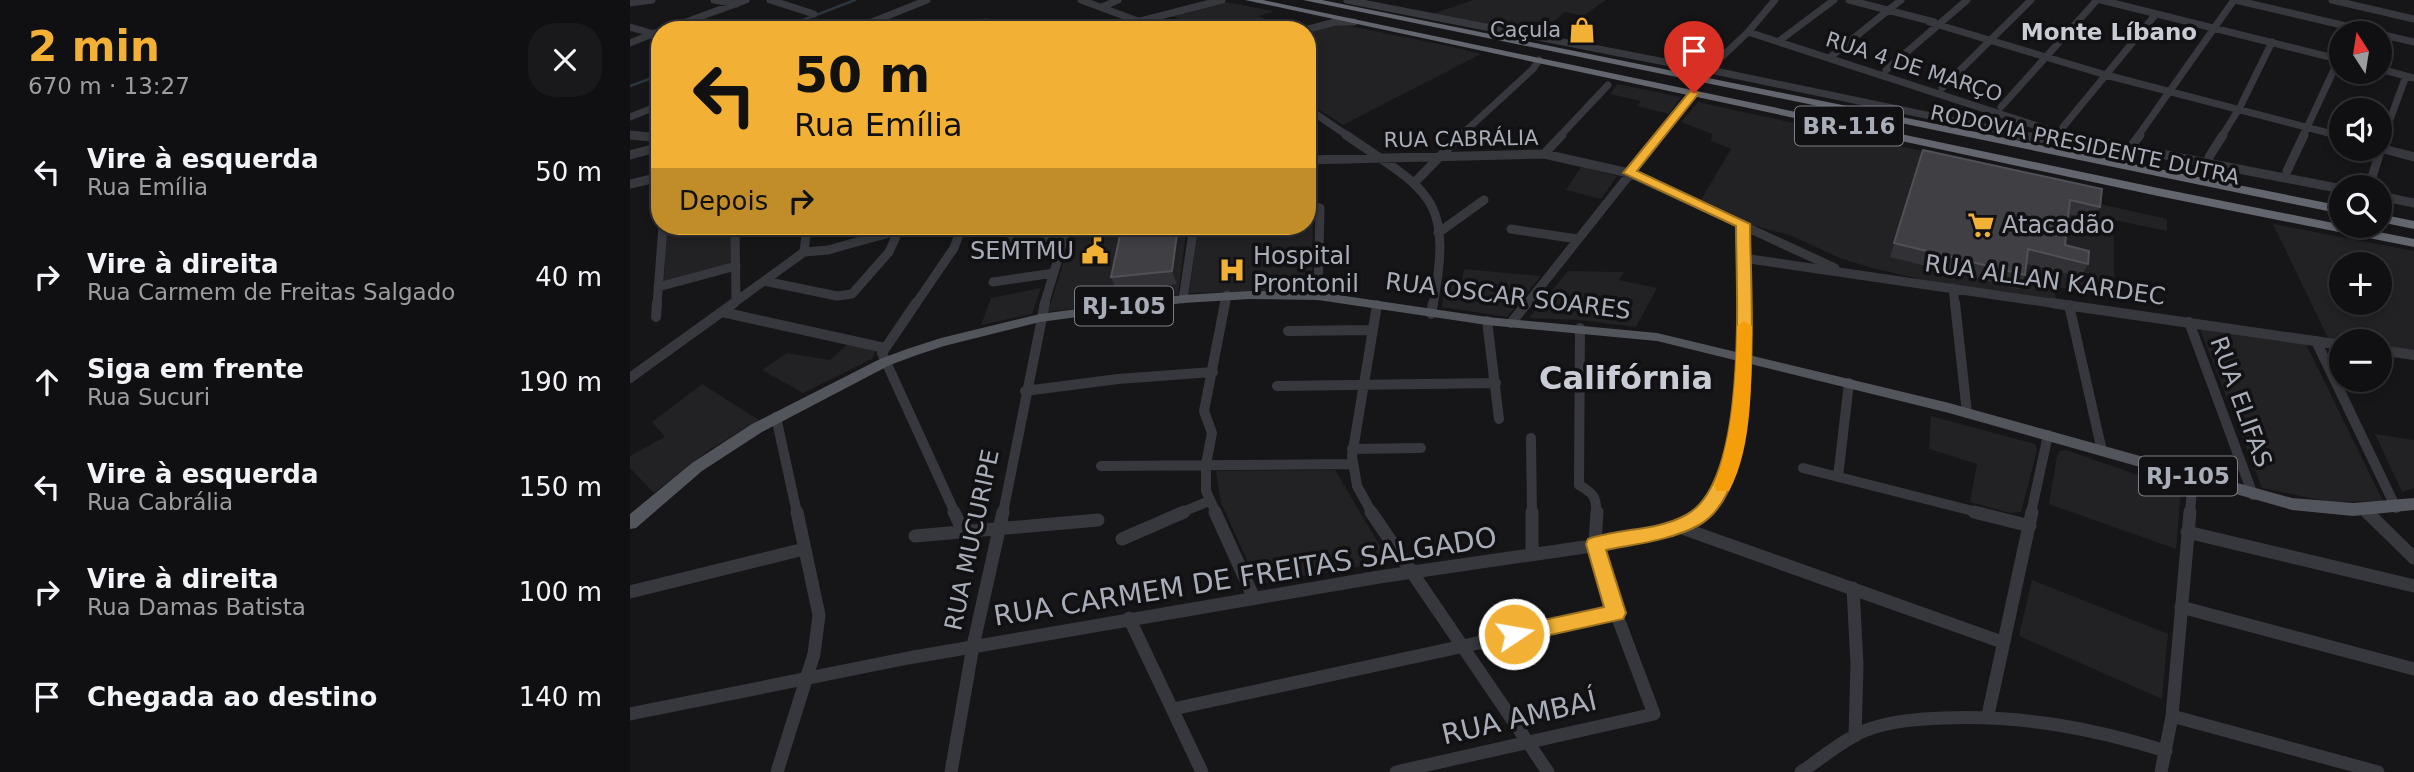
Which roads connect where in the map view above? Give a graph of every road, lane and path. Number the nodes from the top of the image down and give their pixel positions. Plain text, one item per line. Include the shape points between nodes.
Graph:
1 (652, 0) edge
2 (714, 0) edge
3 (746, 0) edge
4 (770, 0) edge
5 (928, 0) edge
6 (1080, 0) edge
7 (1118, 0) edge
8 (1222, 0) edge
9 (1250, 0) edge
10 (1287, 0) edge
11 (1308, 0) edge
12 (1347, 0) edge
13 (1775, 0) edge
14 (1835, 0) edge
15 (1849, 0) edge
16 (1901, 0) edge
17 (1967, 0) edge
18 (2031, 0) edge
19 (2099, 0) edge
20 (2120, 0) edge
21 (2234, 0) edge
22 (2332, 0) edge
23 (630, 3) edge
24 (736, 4) junction
25 (1102, 7) junction
26 (1384, 7) junction
27 (1887, 10) junction
28 (1311, 13) junction
29 (814, 14) dead end
30 (2156, 14) junction
31 (2414, 19) edge
32 (1405, 20) junction
33 (691, 21) edge
34 (875, 21) edge
35 (1138, 21) joint
36 (1354, 22) junction
37 (2329, 22) edge
38 (1324, 24) junction
39 (1938, 25) junction
40 (2215, 26) junction
41 (630, 27) edge
42 (1316, 27) edge
43 (651, 29) edge
44 (1748, 32) junction
45 (651, 36) edge
46 (2392, 37) edge
47 (1991, 39) junction
48 (1779, 41) junction
49 (2272, 42) junction
50 (2414, 42) edge
51 (630, 43) edge
52 (2047, 55) junction
53 (2329, 55) edge
54 (2329, 55) edge
55 (1829, 58) junction
56 (1539, 60) junction
57 (1696, 68) dead end
58 (1710, 70) junction
59 (1886, 70) dead end
60 (2392, 70) edge
61 (2108, 73) junction
62 (1678, 75) junction
63 (2411, 75) edge
64 (1718, 84) junction
65 (2329, 84) edge
66 (1608, 85) dead end
67 (1942, 88) dead end
68 (2171, 90) junction
69 (1694, 93) junction
70 (651, 109) edge
71 (2239, 109) junction
72 (1998, 110) junction
73 (1316, 114) edge
74 (630, 117) edge
75 (2392, 121) edge
76 (2063, 127) dead end
77 (1983, 128) junction
78 (2309, 128) junction
79 (2329, 133) edge
80 (630, 135) edge
81 (651, 137) edge
82 (2070, 137) junction
83 (2133, 144) dead end
84 (651, 149) edge
85 (2392, 151) edge
86 (1544, 154) junction
87 (630, 155) edge
88 (1437, 157) junction
89 (2209, 157) dead end
90 (2414, 157) edge
91 (1381, 159) junction
92 (1316, 160) edge
93 (2287, 171) dead end
94 (1629, 173) junction
95 (651, 179) edge
96 (1415, 182) junction
97 (630, 184) edge
98 (2329, 187) edge
99 (2392, 198) edge
100 (1484, 200) dead end
101 (2414, 203) edge
102 (1316, 205) edge
103 (2329, 205) edge
104 (2392, 213) edge
105 (2329, 216) edge
106 (2414, 217) edge
107 (2392, 220) edge
108 (1743, 224) junction
109 (2414, 225) edge
110 (1511, 229) dead end
111 (2392, 229) edge
112 (1438, 233) junction
113 (2414, 233) edge
114 (665, 235) edge
115 (735, 235) edge
116 (807, 235) edge
117 (881, 235) edge
118 (897, 235) edge
119 (959, 235) edge
120 (1042, 235) edge
121 (1065, 235) edge
122 (1193, 235) edge
123 (1577, 239) junction
124 (1007, 242) dead end
125 (2414, 243) edge
126 (804, 252) junction
127 (1743, 258) junction
128 (736, 266) junction
129 (1843, 272) junction
130 (1054, 273) junction
131 (764, 281) junction
132 (993, 282) dead end
133 (659, 287) junction
134 (1953, 288) junction
135 (1227, 295) junction
136 (1318, 296) junction
137 (1183, 299) junction
138 (736, 301) junction
139 (1377, 304) junction
140 (2068, 305) junction
141 (722, 312) junction
142 (1431, 314) junction
143 (656, 317) dead end
144 (1040, 318) junction
145 (1487, 321) junction
146 (1511, 323) junction
147 (2189, 323) junction
148 (1580, 328) junction
149 (1371, 330) junction
150 (1288, 331) dead end
151 (2316, 341) junction
152 (2329, 343) edge
153 (2392, 352) edge
154 (885, 355) junction
155 (2414, 355) edge
156 (1745, 358) junction
157 (1213, 372) junction
158 (630, 378) edge
159 (1496, 383) junction
160 (1849, 383) junction
161 (1277, 386) dead end
162 (1363, 386) junction
163 (1026, 391) junction
164 (1967, 413) junction
165 (776, 417) junction
166 (1499, 419) dead end
167 (2048, 435) junction
168 (1531, 438) dead end
169 (1421, 448) dead end
170 (1352, 449) junction
171 (2102, 451) junction
172 (1206, 464) junction
173 (1350, 464) junction
174 (1101, 466) dead end
175 (1803, 468) dead end
176 (1838, 477) junction
177 (2193, 477) junction
178 (2253, 495) junction
179 (1209, 501) junction
180 (2414, 504) edge
181 (2396, 508) junction
182 (2366, 512) junction
183 (1098, 520) dead end
184 (630, 523) edge
185 (2030, 526) junction
186 (1000, 527) junction
187 (1679, 527) junction
188 (963, 531) junction
189 (2187, 532) junction
190 (915, 536) dead end
191 (1122, 539) dead end
192 (1595, 544) junction
193 (804, 549) junction
194 (1532, 553) junction
195 (2414, 558) edge
196 (1412, 571) junction
197 (2414, 586) edge
198 (1853, 588) junction
199 (630, 592) edge
200 (1253, 596) junction
201 (2181, 607) junction
202 (1616, 613) junction
203 (1129, 618) junction
204 (2002, 642) junction
205 (1462, 645) junction
206 (972, 646) junction
207 (2414, 669) edge
208 (808, 676) junction
209 (1173, 709) junction
210 (630, 714) edge
211 (1988, 715) junction
212 (2172, 716) junction
213 (1855, 736) junction
214 (1527, 742) junction
215 (2166, 751) junction
216 (777, 772) edge
217 (951, 772) edge
218 (1202, 772) edge
219 (1396, 772) edge
220 (1548, 772) edge
221 (1801, 772) edge
222 (2161, 772) edge
223 (2378, 772) edge

1 - 23 street
2 - 24 street
3 - 24 street
4 - 29 street
5 - 34 street
6 - 25 street
7 - 25 street
8 - 35 street
9 - 28 highway, BR-116
10 - 105 highway, RODOVIA PRESIDENTE DUTRA / BR-116
11 - 32 highway, RODOVIA PRESIDENTE DUTRA / BR-116
12 - 26 street
13 - 44 street
14 - 48 street
15 - 27 street
16 - 27 street
17 - 39 street
18 - 47 street
19 - 30 street
19 - 52 street
20 - 40 street
21 - 37 street
21 - 40 street
22 - 31 street
24 - 33 street
25 - 35 street
26 - 32 highway
26 - 57 street
27 - 39 street
27 - 55 street
28 - 36 highway, BR-116
28 - 38 street via 1325,19
30 - 40 street
30 - 61 street
32 - 62 highway, RODOVIA PRESIDENTE DUTRA / BR-116
36 - 38 street
36 - 56 highway, BR-116
38 - 42 street
39 - 47 street
39 - 59 street
40 - 49 street
40 - 53 street
40 - 68 street
41 - 43 street
44 - 48 street, RUA 4 DE MARÇO
44 - 58 street
45 - 51 street
46 - 50 street
47 - 52 street
47 - 67 street
48 - 55 street, RUA 4 DE MARÇO
49 - 54 street
49 - 71 street
52 - 61 street
52 - 72 street
55 - 72 street, RUA 4 DE MARÇO
56 - 69 highway, BR-116
56 - 88 street
58 - 62 street
58 - 64 street
58 - 77 street
60 - 63 street
61 - 68 street
61 - 76 street
62 - 64 highway, RODOVIA PRESIDENTE DUTRA / BR-116
63 - 75 street
64 - 103 highway, RODOVIA PRESIDENTE DUTRA / BR-116
65 - 78 street
66 - 86 street
68 - 71 street
68 - 83 street
69 - 94 street
69 - 125 highway, BR-116
70 - 74 street
71 - 78 street
71 - 89 street
72 - 77 street
72 - 82 street, RUA 4 DE MARÇO
73 - 91 street
77 - 82 street via 2042,138
78 - 79 street
78 - 93 street
80 - 81 street
82 - 98 street
84 - 87 street
85 - 90 street
86 - 88 street, RUA CABRÁLIA
86 - 94 street, RUA CABRÁLIA
88 - 91 street, RUA CABRÁLIA
88 - 96 street
91 - 92 street, RUA CABRÁLIA
91 - 96 street
94 - 108 street, RUA CABRÁLIA
94 - 123 street
95 - 97 street
96 - 112 street via 1430,194
99 - 101 street
100 - 112 street
102 - 136 street via 1320,208
104 - 106 highway
107 - 109 highway
108 - 127 street, RUA CARMEM DE FREITAS SALGADO
108 - 129 street, RUA CABRÁLIA
110 - 123 street
111 - 113 highway
112 - 142 street via 1438,280
114 - 133 street
115 - 128 street
116 - 126 street
117 - 126 street
118 - 131 street via 889,252 852,294 837,296
119 - 154 street
120 - 124 street
121 - 130 street, RUA MUCURIPE
122 - 137 street
123 - 146 street
126 - 131 street
127 - 129 street, RUA ALLAN KARDEC
127 - 156 street, RUA CARMEM DE FREITAS SALGADO
128 - 133 street
128 - 138 street
129 - 134 street, RUA ALLAN KARDEC
130 - 132 street
130 - 144 street, RUA MUCURIPE
131 - 138 street
133 - 143 street
134 - 140 street, RUA ALLAN KARDEC
134 - 164 street
135 - 136 main road, RUA OSCAR SOARES / RJ-105
135 - 137 main road, RUA OSCAR SOARES / RJ-105
135 - 157 street
136 - 139 main road, RUA OSCAR SOARES / RJ-105
137 - 144 main road, RUA OSCAR SOARES / RJ-105
138 - 141 street
139 - 142 main road, RUA OSCAR SOARES / RJ-105
139 - 149 street
140 - 147 street, RUA ALLAN KARDEC
140 - 171 street
141 - 154 street
141 - 158 street
142 - 145 main road, RUA OSCAR SOARES / RJ-105
144 - 154 main road, RUA OSCAR SOARES / RJ-105
144 - 163 street, RUA MUCURIPE
145 - 146 main road, RUA OSCAR SOARES / RJ-105
145 - 159 street
146 - 148 main road, RUA OSCAR SOARES / RJ-105
147 - 151 street, RUA ALLAN KARDEC
147 - 178 street, RUA ELIFAS
148 - 156 main road, RUA OSCAR SOARES / RJ-105 via 1650,336
148 - 192 street via 1579,480 1581,488 1594,494 1597,501
149 - 150 street
149 - 162 street
151 - 152 street, RUA ALLAN KARDEC
151 - 181 street
153 - 155 street
154 - 165 main road, RUA OSCAR SOARES / RJ-105
154 - 188 street
156 - 160 main road, RUA OSCAR SOARES / RJ-105
156 - 187 street, RUA CARMEM DE FREITAS SALGADO via 1729,472 1708,509
157 - 163 street
157 - 172 street via 1204,411 1212,433
159 - 162 street
159 - 166 street
160 - 164 main road, RUA OSCAR SOARES / RJ-105
160 - 176 street
161 - 162 street
162 - 170 street
163 - 186 street, RUA MUCURIPE
164 - 167 main road, RUA OSCAR SOARES / RJ-105
165 - 184 main road, RUA OSCAR SOARES / RJ-105 via 697,467
165 - 193 street
167 - 171 main road, RUA OSCAR SOARES / RJ-105
167 - 185 street
168 - 194 street
169 - 170 street
170 - 173 street
171 - 177 main road, RUA OSCAR SOARES / RJ-105
172 - 173 street
172 - 174 street
172 - 179 street
173 - 196 street via 1362,499
175 - 176 street
176 - 185 street
177 - 178 main road, RUA OSCAR SOARES / RJ-105
177 - 189 street
178 - 182 main road, RUA OSCAR SOARES / RJ-105
179 - 191 street
179 - 200 street
180 - 181 main road, RUA OSCAR SOARES / RJ-105
181 - 182 main road, RUA OSCAR SOARES / RJ-105
182 - 195 street
183 - 186 street
185 - 204 street
186 - 188 street
186 - 206 street, RUA MUCURIPE
187 - 192 street, RUA CARMEM DE FREITAS SALGADO
187 - 198 street
188 - 190 street
189 - 197 street
189 - 201 street
192 - 194 street, RUA CARMEM DE FREITAS SALGADO
192 - 202 street
193 - 199 street
193 - 208 street via 819,615
194 - 196 street, RUA CARMEM DE FREITAS SALGADO
196 - 200 street, RUA CARMEM DE FREITAS SALGADO
196 - 205 street
198 - 204 street
198 - 213 street
200 - 203 street, RUA CARMEM DE FREITAS SALGADO
201 - 207 street
201 - 212 street
202 - 205 street
202 - 214 street, RUA AMBAÍ via 1654,714
203 - 206 street, RUA CARMEM DE FREITAS SALGADO
203 - 209 street
204 - 211 street
205 - 209 street
205 - 214 street
206 - 208 street, RUA CARMEM DE FREITAS SALGADO
206 - 217 street, RUA MUCURIPE
208 - 210 street, RUA CARMEM DE FREITAS SALGADO
208 - 216 street
209 - 218 street
211 - 213 street via 1911,720
211 - 215 street via 2073,723
212 - 215 street
212 - 223 street
213 - 221 street
214 - 219 street, RUA AMBAÍ
214 - 220 street
215 - 222 street

